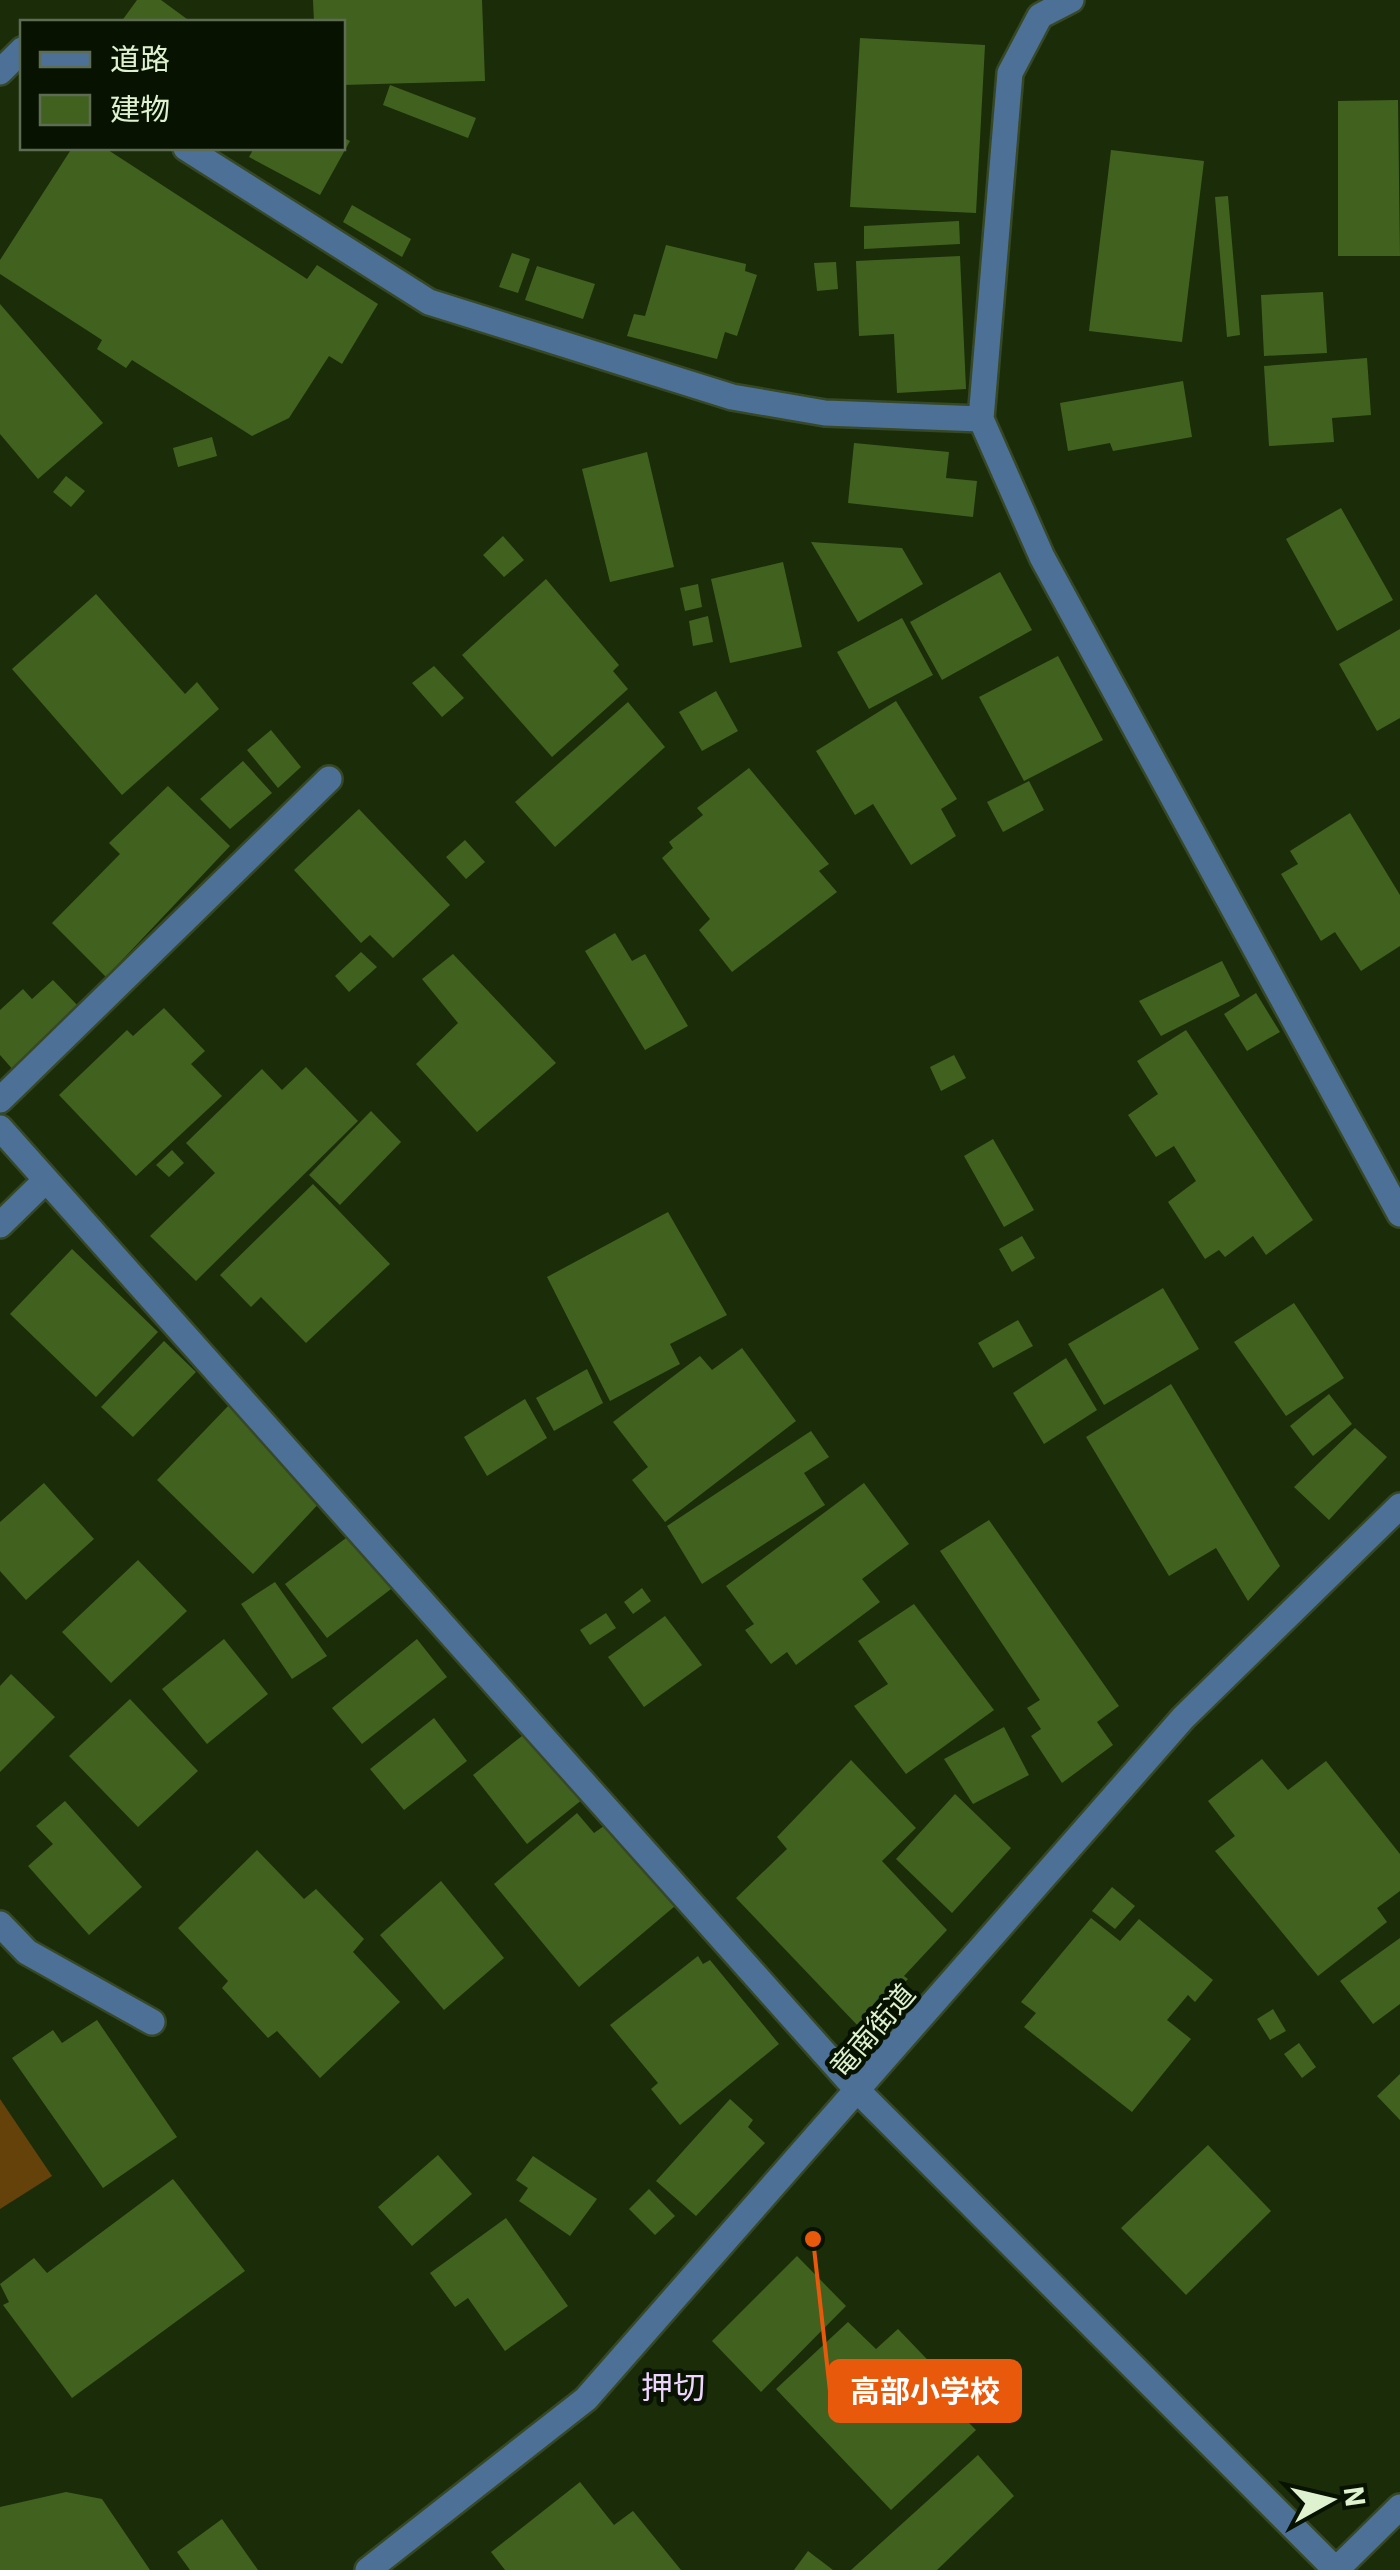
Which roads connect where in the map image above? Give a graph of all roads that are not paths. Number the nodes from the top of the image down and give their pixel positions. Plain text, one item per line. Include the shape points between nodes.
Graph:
1 (1071, 0) edge
2 (20, 52) edge
3 (0, 72) edge
4 (189, 150) edge
5 (980, 418) junction
6 (329, 778) dead end
7 (0, 1100) edge
8 (0, 1128) edge
9 (45, 1181) junction
10 (1400, 1214) edge
11 (0, 1224) edge
12 (1400, 1506) edge
13 (0, 1924) edge
14 (152, 2022) dead end
15 (858, 2092) junction
16 (1400, 2506) edge
17 (368, 2570) edge
18 (1336, 2570) edge

1 - 5 street via 1040,16 1010,73
2 - 3 street
4 - 5 street via 428,302 732,397 825,413
5 - 10 street via 1042,557
6 - 7 street
8 - 9 street
9 - 11 street
9 - 15 street
12 - 15 street, 竜南街道 via 1183,1718
13 - 14 street via 27,1952
15 - 17 street, 竜南街道 via 586,2400
15 - 18 street
16 - 18 street

